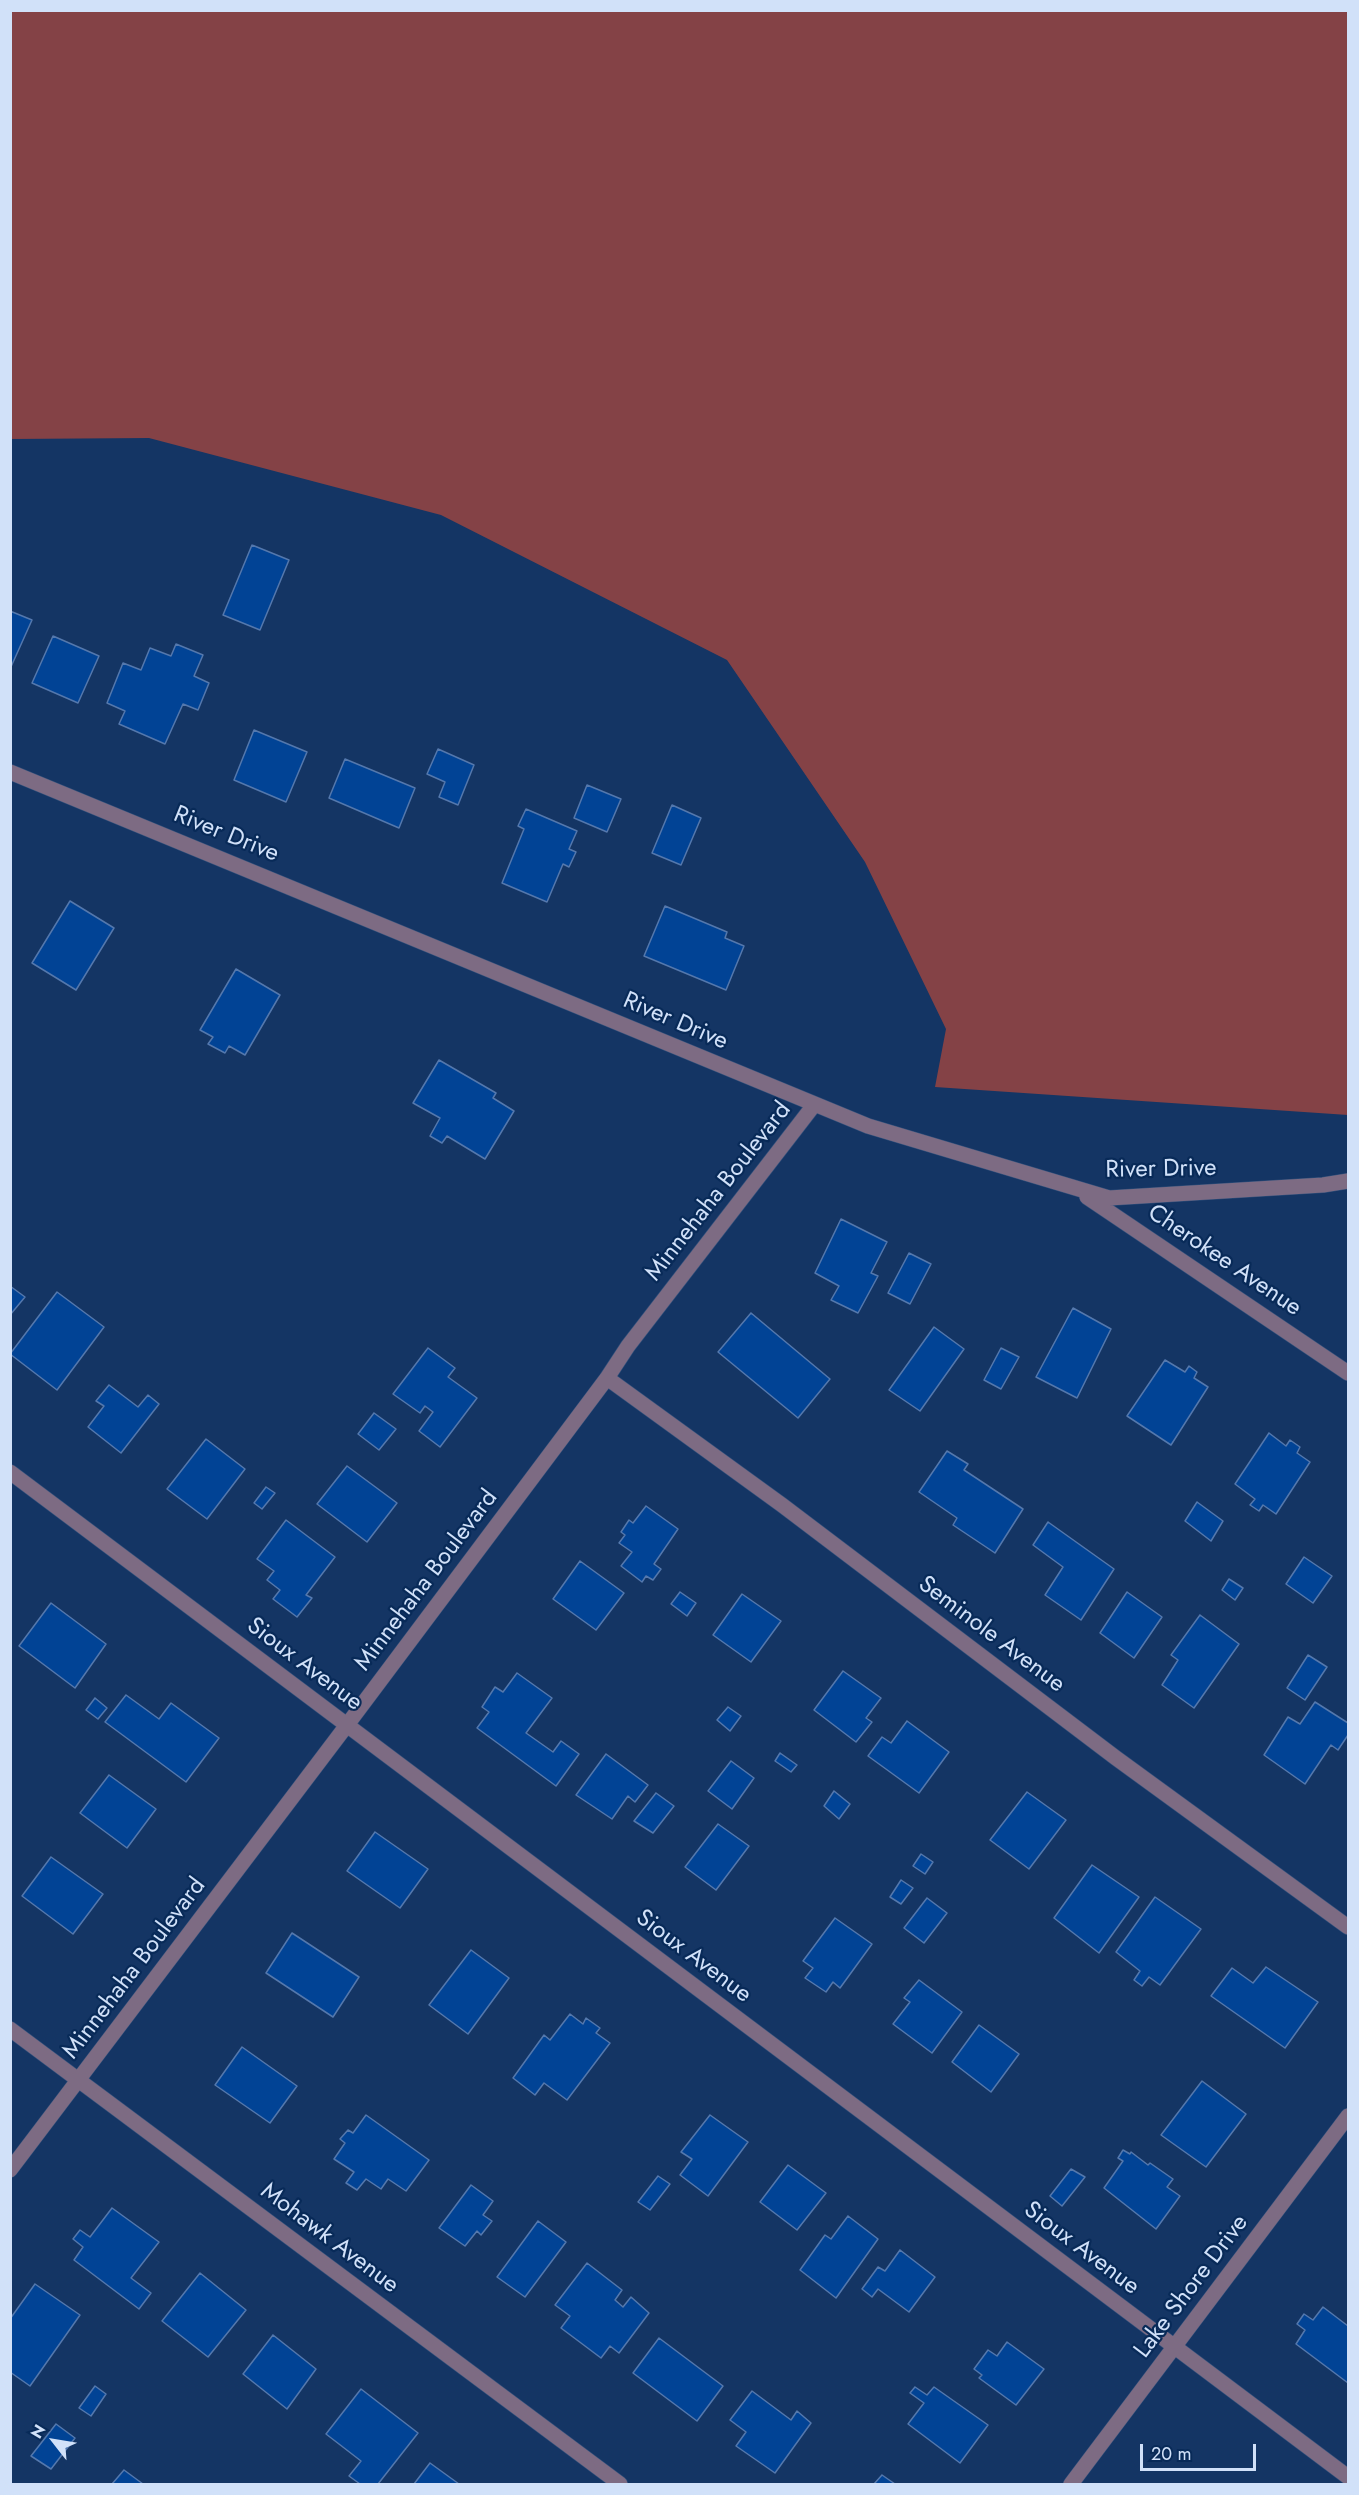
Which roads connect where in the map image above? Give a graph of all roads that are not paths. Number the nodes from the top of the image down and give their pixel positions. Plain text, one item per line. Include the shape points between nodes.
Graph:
1 (10, 772) edge
2 (814, 1105) junction
3 (1348, 1180) edge
4 (1073, 1188) junction
5 (1348, 1373) edge
6 (607, 1378) junction
7 (10, 1472) edge
8 (347, 1725) junction
9 (1348, 1927) edge
10 (10, 2029) edge
11 (79, 2081) junction
12 (1348, 2116) edge
13 (10, 2170) edge
14 (1175, 2347) junction
15 (1348, 2477) edge
16 (620, 2484) edge
17 (1071, 2484) edge

1 - 2 street, River Drive
2 - 4 street, River Drive via 868,1126
2 - 6 street, Minnehaha Boulevard
3 - 4 street, River Drive via 1323,1185 1109,1198
4 - 5 street, Cherokee Avenue
6 - 8 street, Minnehaha Boulevard
6 - 9 street, Seminole Avenue
7 - 8 street, Sioux Avenue
8 - 11 street, Minnehaha Boulevard
8 - 14 street, Sioux Avenue
10 - 11 street, Mohawk Avenue
11 - 13 street, Minnehaha Boulevard
11 - 16 street, Mohawk Avenue
12 - 14 street, Lake Shore Drive
14 - 15 street, Sioux Avenue
14 - 17 street, Lake Shore Drive

